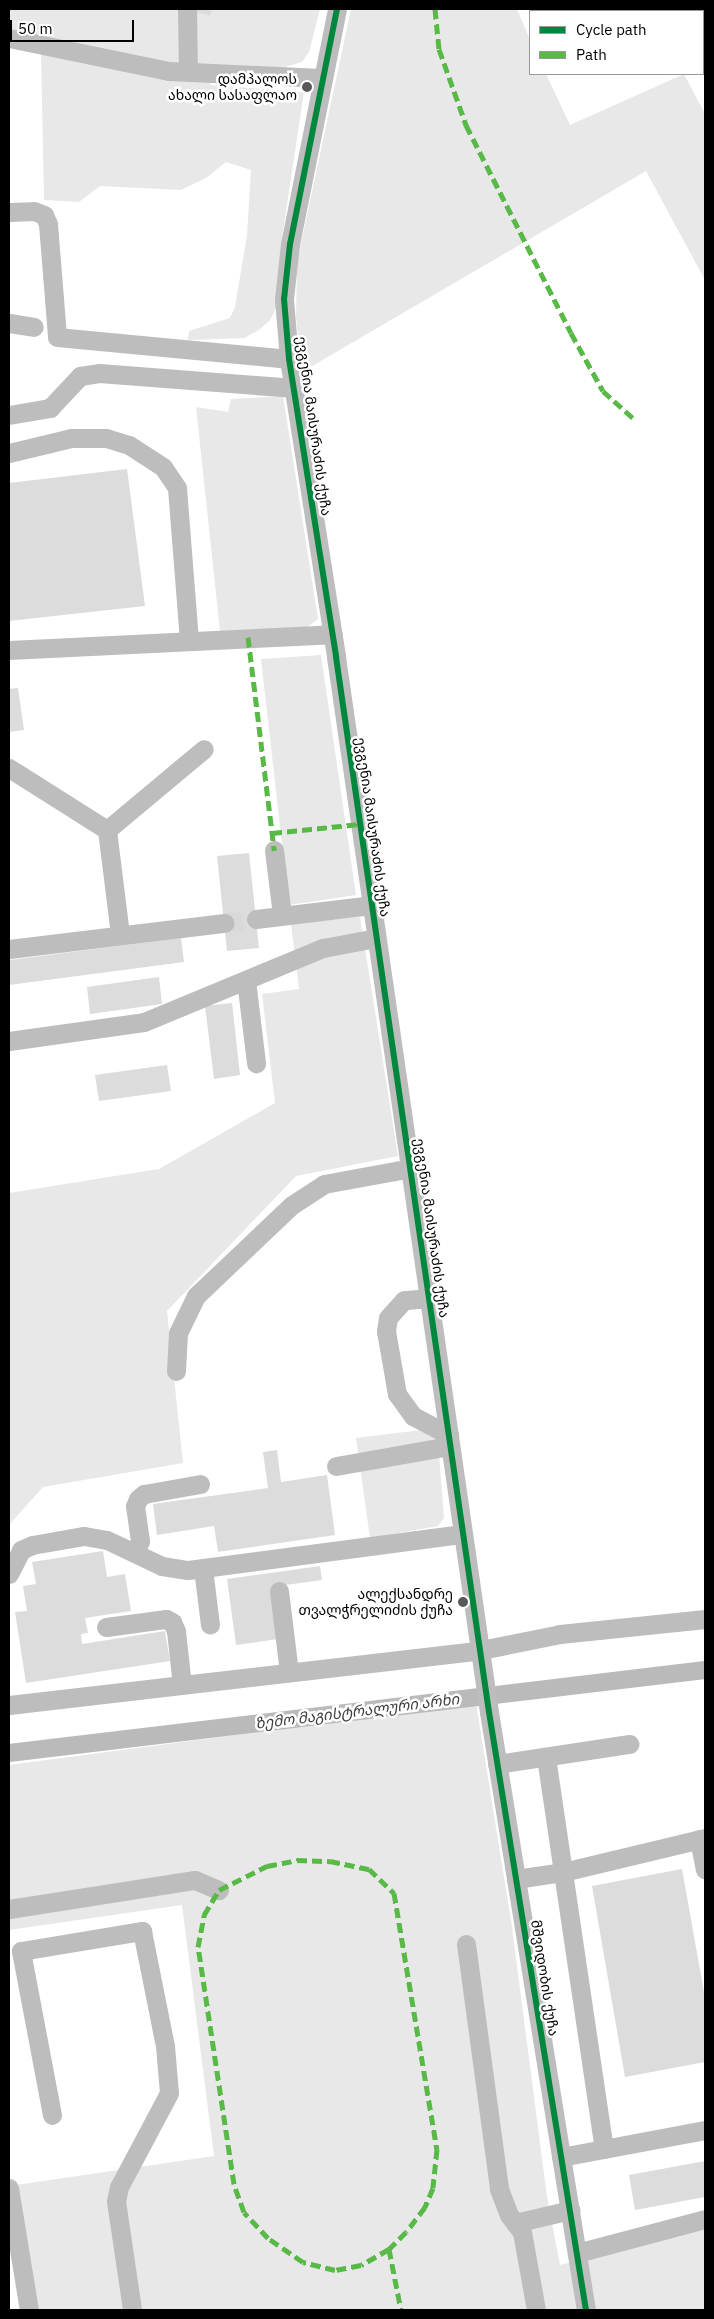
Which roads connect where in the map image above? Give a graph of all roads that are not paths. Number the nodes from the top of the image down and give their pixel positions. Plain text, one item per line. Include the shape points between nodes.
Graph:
1 (188, 9) edge
2 (337, 9) edge
3 (9, 38) edge
4 (188, 72) junction
5 (321, 78) junction
6 (9, 212) edge
7 (9, 323) edge
8 (34, 327) dead end
9 (289, 359) junction
10 (294, 388) junction
11 (9, 416) edge
12 (9, 453) edge
13 (333, 634) junction
14 (189, 640) junction
15 (9, 650) edge
16 (204, 749) dead end
17 (9, 768) edge
18 (107, 830) junction
19 (274, 850) dead end
20 (371, 905) junction
21 (282, 915) junction
22 (256, 919) tunnel mouth
23 (224, 923) tunnel mouth
24 (120, 936) junction
25 (376, 938) junction
26 (9, 949) edge
27 (246, 980) junction
28 (9, 1041) edge
29 (256, 1063) dead end
30 (411, 1168) junction
31 (429, 1298) junction
32 (176, 1371) dead end
33 (450, 1440) junction
34 (336, 1466) dead end
35 (200, 1484) dead end
36 (463, 1534) junction
37 (135, 1553) junction
38 (203, 1568) junction
39 (9, 1574) edge
40 (278, 1591) dead end
41 (705, 1618) edge
42 (210, 1626) dead end
43 (106, 1627) dead end
44 (481, 1650) junction
45 (289, 1672) junction
46 (182, 1685) junction
47 (9, 1706) edge
48 (630, 1744) dead end
49 (546, 1757) junction
50 (497, 1764) junction
51 (702, 1838) edge
52 (705, 1869) edge
53 (563, 1872) junction
54 (516, 1879) junction
55 (219, 1890) dead end
56 (9, 1909) edge
57 (466, 1944) dead end
58 (52, 2115) dead end
59 (705, 2130) edge
60 (604, 2149) junction
61 (561, 2157) junction
62 (9, 2188) edge
63 (570, 2210) junction
64 (705, 2219) edge
65 (515, 2223) junction
66 (577, 2252) junction
67 (29, 2310) edge
68 (132, 2310) edge
69 (536, 2310) edge
70 (583, 2310) edge

1 - 4 street
2 - 5 street, ევგენია მაისურაძის ქუჩა
3 - 4 street
4 - 5 street
5 - 9 street, ევგენია მაისურაძის ქუჩა via 290,244 284,300
6 - 9 street via 34,211 44,215 48,224 57,337
7 - 8 street
9 - 10 street, ევგენია მაისურაძის ქუჩა
10 - 11 street via 99,373 80,376 50,408
10 - 13 street, ევგენია მაისურაძის ქუჩა
12 - 14 street via 71,438 106,438 129,445 163,467 177,488
13 - 14 street
13 - 20 street, ევგენია მაისურაძის ქუჩა
14 - 15 street
16 - 18 street
17 - 18 street
18 - 24 street
19 - 21 street
20 - 21 street
20 - 25 street, ევგენია მაისურაძის ქუჩა
21 - 22 street
23 - 24 street
24 - 26 street
25 - 27 street via 323,948
25 - 30 street, ევგენია მაისურაძის ქუჩა
27 - 28 street via 144,1022
27 - 29 street
30 - 31 street, ევგენია მაისურაძის ქუჩა
30 - 32 street via 324,1184 292,1206 196,1296 178,1333
31 - 33 street, ევგენია მაისურაძის ქუჩა
31 - 33 street via 404,1300 388,1318 386,1330 397,1394 413,1416
33 - 34 street
33 - 36 street, ევგენია მაისურაძის ქუჩა
35 - 37 street via 144,1494 138,1499 135,1506 140,1541
36 - 38 street
36 - 44 street, ევგენია მაისურაძის ქუჩა
37 - 38 street via 162,1566 188,1570
37 - 39 street via 107,1540 84,1536 21,1550
38 - 42 street
40 - 45 street
41 - 44 street via 560,1634
43 - 46 street via 166,1619 172,1622 176,1630
44 - 45 street
44 - 50 street, მშვიდობის ქუჩა
45 - 46 street
46 - 47 street
48 - 49 street
49 - 50 street
49 - 53 street
50 - 54 street, მშვიდობის ქუჩა
51 - 52 street
51 - 53 street
53 - 54 street
53 - 60 street
54 - 61 street, მშვიდობის ქუჩა
55 - 56 street via 195,1880
57 - 65 street via 499,2189 508,2215
58 - 68 street via 21,1951 142,1931 165,2046 169,2093 119,2187 116,2201
59 - 60 street
60 - 61 street
61 - 63 street, მშვიდობის ქუჩა
62 - 67 street
63 - 65 street
63 - 66 street, მშვიდობის ქუჩა
64 - 66 street
65 - 69 street via 524,2240
66 - 70 street, მშვიდობის ქუჩა

